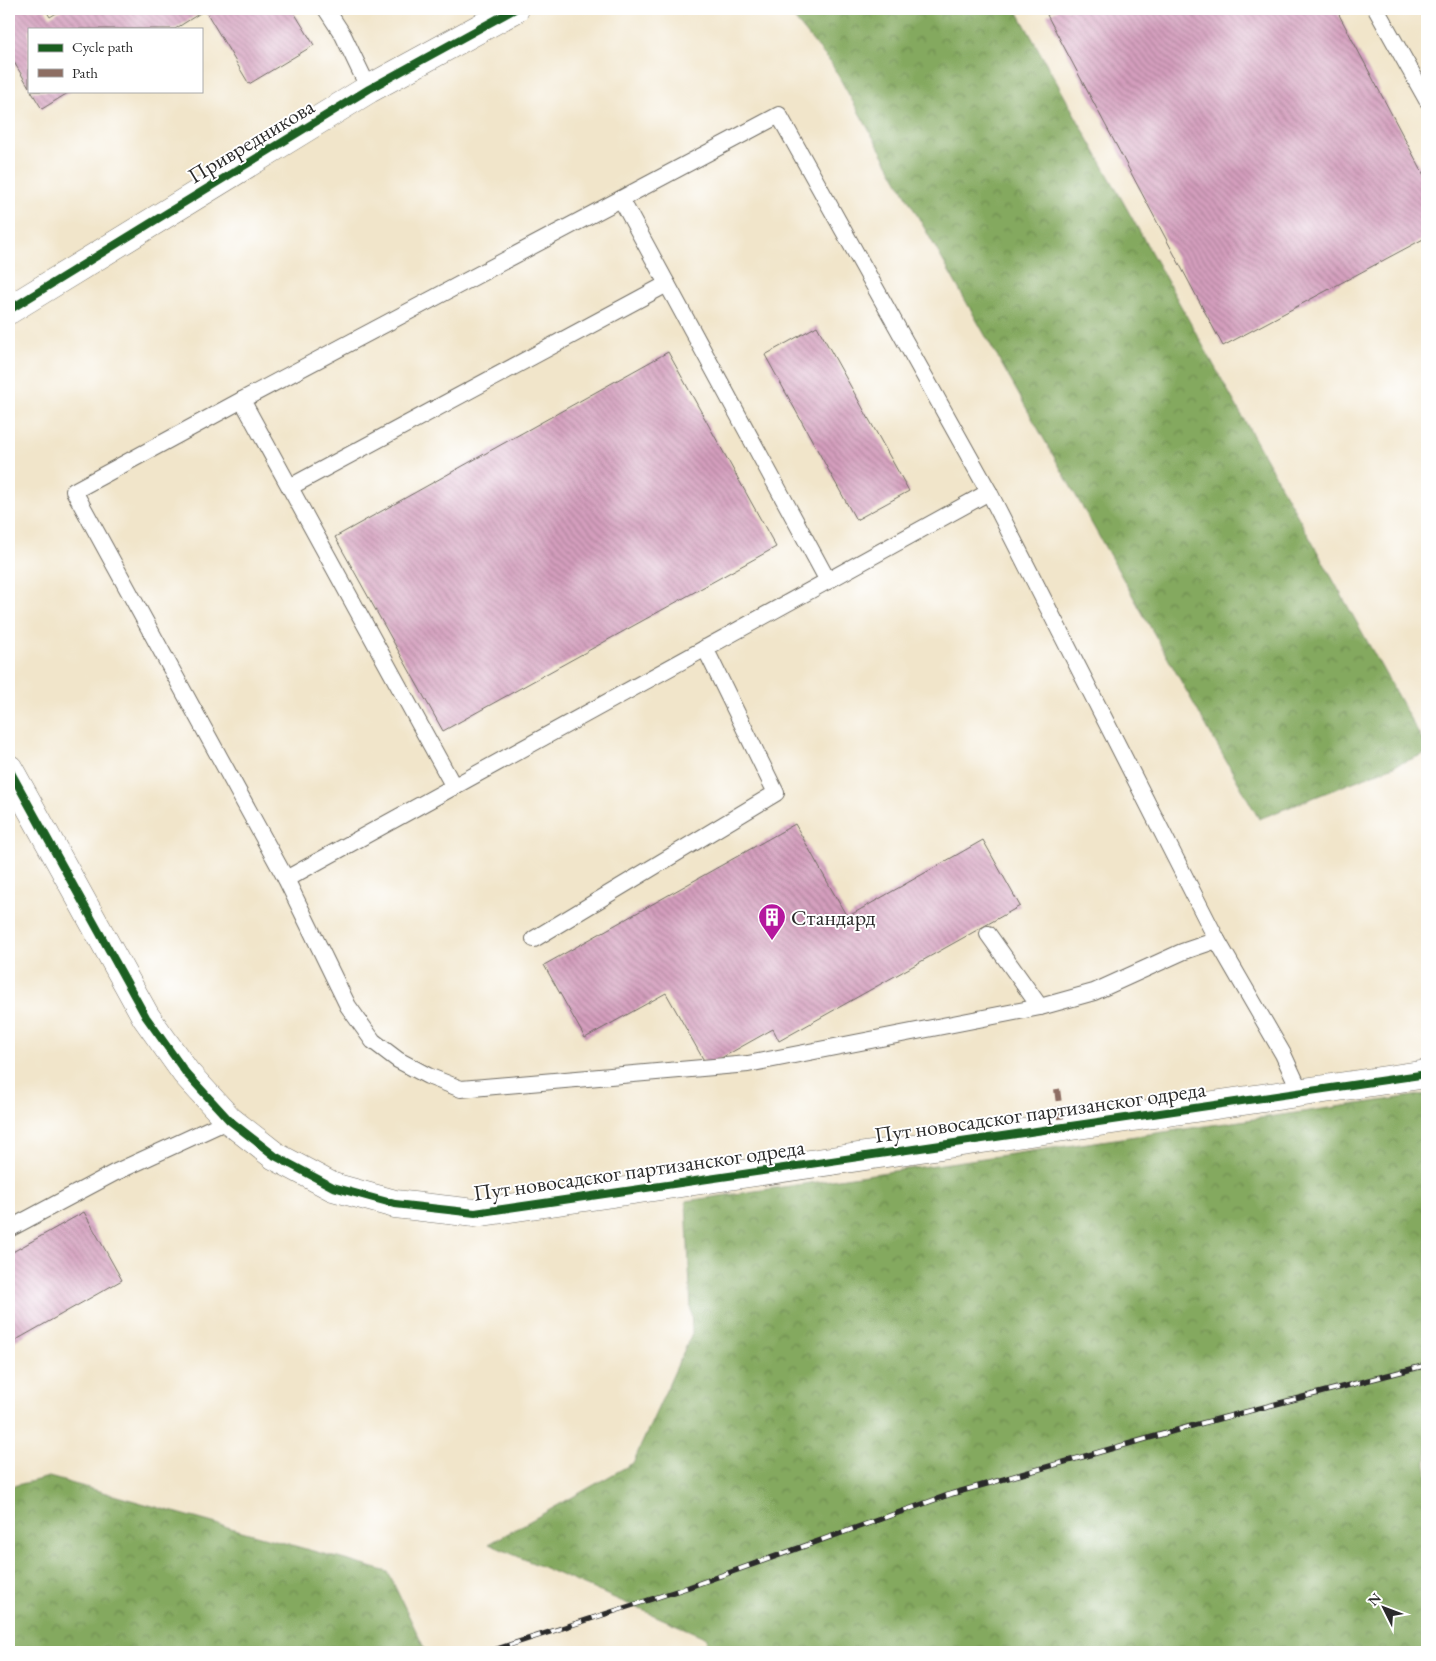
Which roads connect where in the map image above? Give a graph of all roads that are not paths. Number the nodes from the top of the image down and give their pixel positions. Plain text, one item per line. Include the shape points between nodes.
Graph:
1 (326, 9) edge
2 (514, 9) edge
3 (1376, 9) edge
4 (370, 89) junction
5 (1427, 100) edge
6 (621, 199) junction
7 (667, 284) junction
8 (9, 310) edge
9 (242, 400) junction
10 (290, 487) junction
11 (989, 492) junction
12 (828, 581) junction
13 (705, 648) junction
14 (9, 769) edge
15 (454, 786) junction
16 (286, 879) junction
17 (988, 934) dead end
18 (534, 938) dead end
19 (1216, 940) junction
20 (1040, 1007) junction
21 (1427, 1074) edge
22 (1300, 1091) junction
23 (229, 1120) junction
24 (9, 1229) edge

1 - 4 lane
2 - 4 street, Привредникова
3 - 5 lane
4 - 8 street, Привредникова
6 - 7 lane
6 - 9 lane
6 - 11 lane via 779,115
7 - 10 lane
7 - 12 lane
9 - 10 lane
9 - 16 lane via 74,491
10 - 15 lane
11 - 12 lane
11 - 19 lane
12 - 13 lane
13 - 15 lane
13 - 18 lane via 776,793
14 - 23 street, Пут новосадског партизанског одреда via 146,1017 186,1073
15 - 16 lane
16 - 20 lane via 348,1006 373,1041 398,1060 461,1089 748,1064
17 - 20 lane
19 - 20 lane via 1094,992
19 - 22 lane via 1283,1054
21 - 22 street, Пут новосадског партизанског одреда
22 - 23 street, Пут новосадског партизанског одреда via 475,1213 395,1204 333,1187 275,1156
23 - 24 lane via 114,1173

